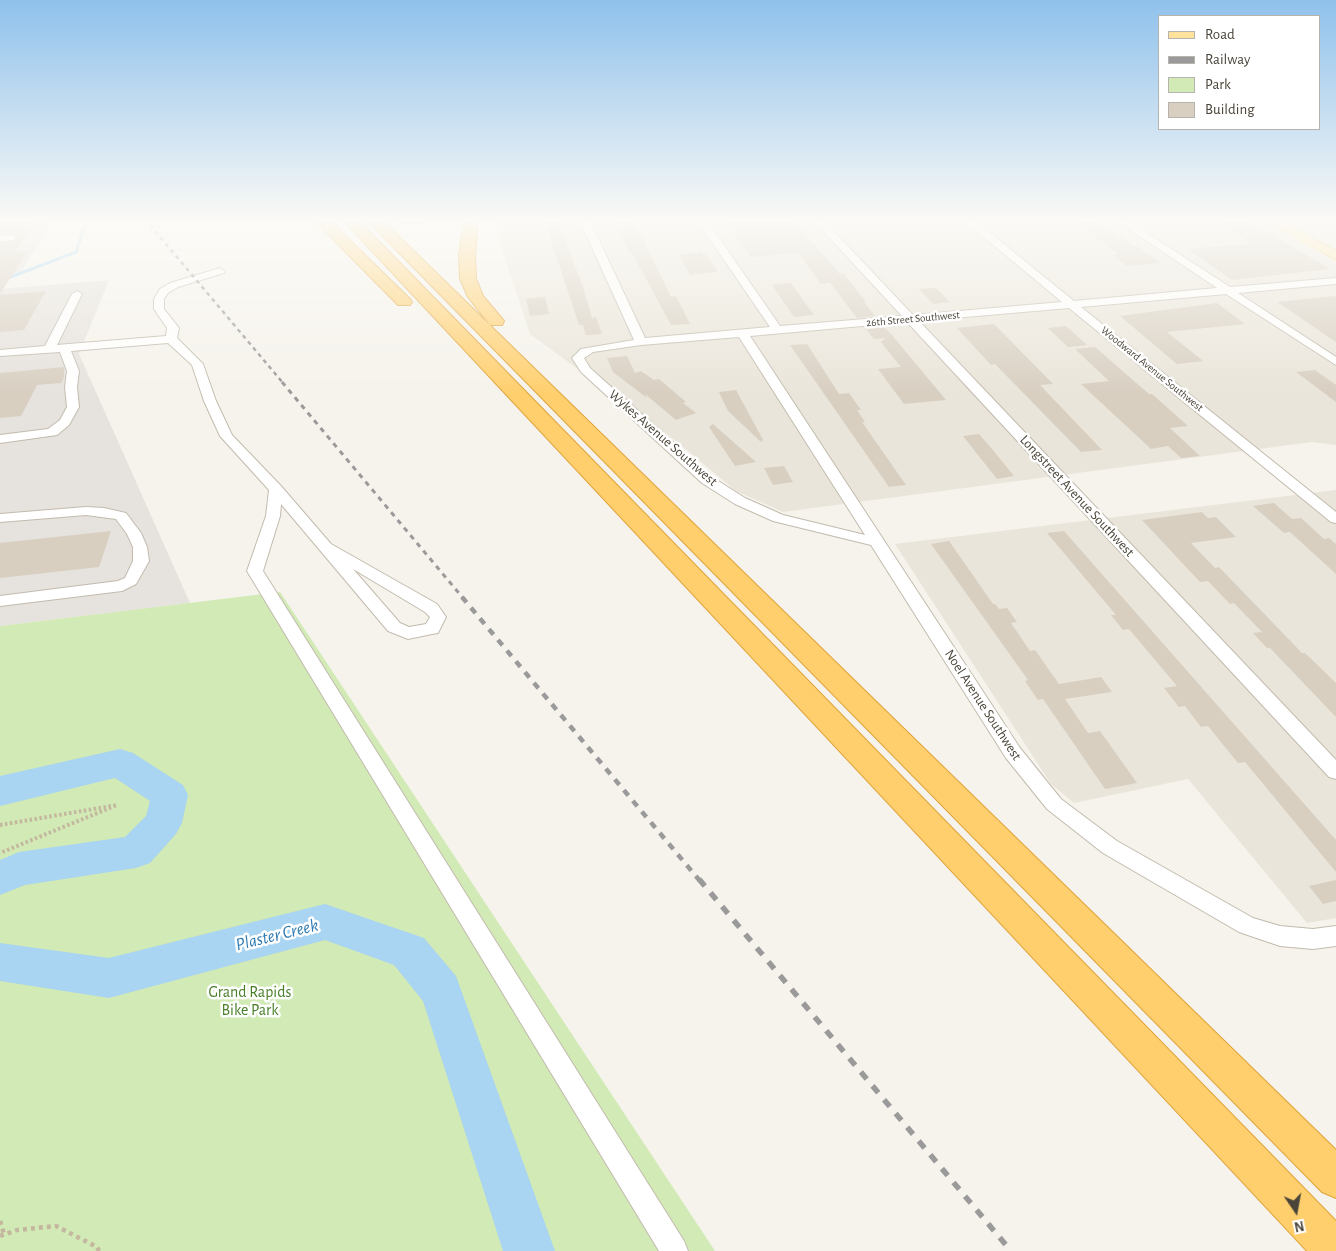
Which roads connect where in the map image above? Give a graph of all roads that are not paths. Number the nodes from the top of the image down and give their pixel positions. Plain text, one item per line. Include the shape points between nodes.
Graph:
1 (199, 277) edge
2 (380, 277) edge
3 (405, 277) edge
4 (432, 277) edge
5 (469, 277) edge
6 (611, 277) edge
7 (741, 277) edge
8 (873, 277) edge
9 (1040, 277) edge
10 (1209, 277) edge
11 (1336, 282) edge
12 (1228, 290) junction
13 (77, 294) dead end
14 (1073, 304) junction
15 (913, 319) junction
16 (777, 330) junction
17 (742, 334) junction
18 (172, 339) junction
19 (641, 342) junction
20 (64, 347) junction
21 (50, 348) junction
22 (1336, 349) edge
23 (1320, 351) junction
24 (0, 352) edge
25 (582, 354) joint
26 (1336, 362) edge
27 (0, 439) edge
28 (276, 490) junction
29 (0, 518) edge
30 (675, 519) junction
31 (1336, 519) edge
32 (877, 542) junction
33 (326, 547) junction
34 (674, 559) junction
35 (0, 601) edge
36 (1336, 772) edge
37 (1336, 936) edge
38 (1336, 1178) edge
39 (674, 1251) edge
40 (1336, 1251) edge

1 - 18 street via 174,285 159,299 159,309 173,328
2 - 34 highway via 576,478
3 - 34 highway
4 - 30 highway
5 - 30 highway via 476,297
6 - 19 street
7 - 16 street
8 - 15 street, Longstreet Avenue Southwest
9 - 14 street, Woodward Avenue Southwest
10 - 12 street
11 - 12 street, 26th Street Southwest
12 - 14 street, 26th Street Southwest
12 - 23 street
13 - 21 street
14 - 15 street, 26th Street Southwest
14 - 31 street, Woodward Avenue Southwest
15 - 16 street, 26th Street Southwest
15 - 36 street, Longstreet Avenue Southwest
16 - 17 street, 26th Street Southwest
17 - 19 street, 26th Street Southwest
17 - 32 street, Noel Avenue Southwest
18 - 20 street
18 - 28 street via 197,364 226,436
19 - 25 street, 26th Street Southwest via 603,347
20 - 21 street
20 - 27 street via 73,370 73,407 65,422 52,432
21 - 24 street
22 - 23 street
23 - 26 street
25 - 32 street, Wykes Avenue Southwest via 578,358 585,370 707,480 740,502 778,518
28 - 33 street
28 - 39 street via 273,516 254,571
29 - 35 street via 86,510 121,516 134,532 141,561 131,581 122,586
30 - 38 highway
32 - 37 street, Noel Avenue Southwest via 1013,754 1054,804 1110,847 1247,925 1280,936 1313,939
33 - 33 street via 394,627 408,633 432,629 438,617 431,608
34 - 40 highway

